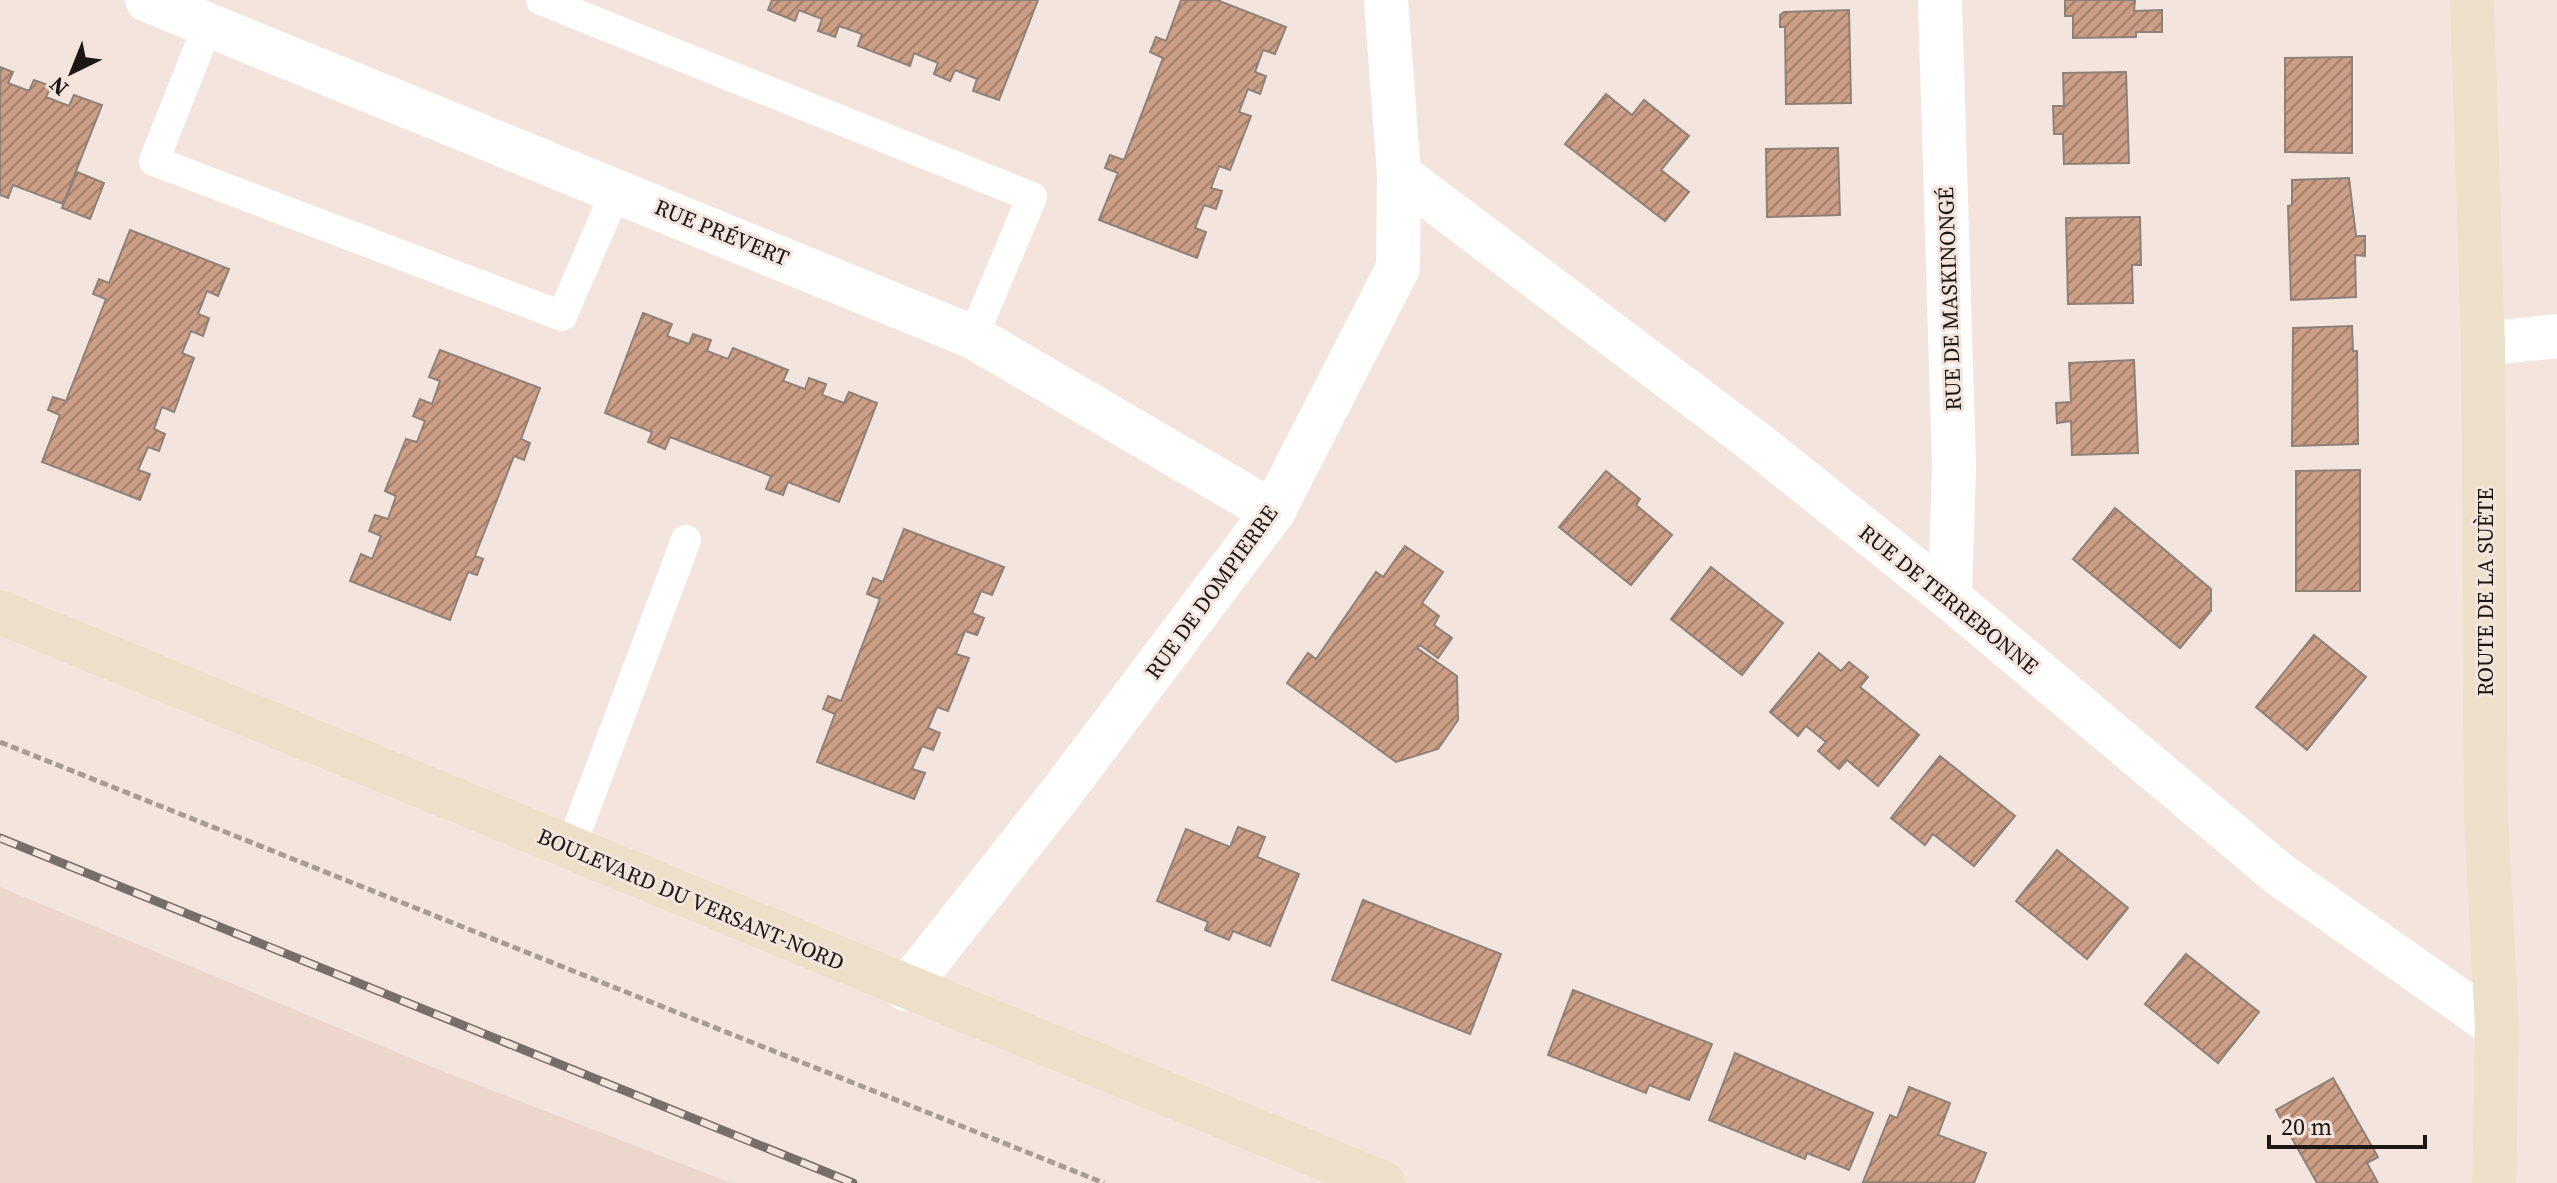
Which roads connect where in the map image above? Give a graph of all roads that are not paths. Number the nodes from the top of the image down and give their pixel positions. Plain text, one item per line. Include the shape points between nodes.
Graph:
1 (147, 0) edge
2 (541, 0) edge
3 (1386, 0) edge
4 (1940, 0) edge
5 (2472, 0) edge
6 (208, 25) junction
7 (1399, 174) junction
8 (617, 189) junction
9 (2557, 336) edge
10 (973, 337) junction
11 (2483, 344) junction
12 (1273, 512) junction
13 (686, 540) dead end
14 (1950, 598) junction
15 (0, 612) edge
16 (570, 849) junction
17 (906, 989) junction
18 (2497, 1027) junction
19 (1383, 1183) edge
20 (2494, 1183) edge

1 - 6 street, RUE PRÉVERT
2 - 10 lane via 1032,197
3 - 7 street, RUE DE DOMPIERRE
4 - 14 street, RUE DE MASKINONGÉ via 1954,465
5 - 11 street, ROUTE DE LA SUÈTE
6 - 8 street, RUE PRÉVERT
6 - 8 lane via 154,161 562,316
7 - 12 street, RUE DE DOMPIERRE via 1398,268
7 - 14 street, RUE DE TERREBONNE via 1755,442
8 - 10 street, RUE PRÉVERT
9 - 11 street
10 - 12 street, RUE PRÉVERT
11 - 18 street, ROUTE DE LA SUÈTE via 2486,818
12 - 17 street, RUE DE DOMPIERRE
13 - 16 lane
14 - 18 street, RUE DE TERREBONNE via 2279,874
15 - 16 street, BOULEVARD DU VERSANT-NORD
16 - 17 street, BOULEVARD DU VERSANT-NORD
17 - 19 street, BOULEVARD DU VERSANT-NORD
18 - 20 street, ROUTE DE LA SUÈTE

